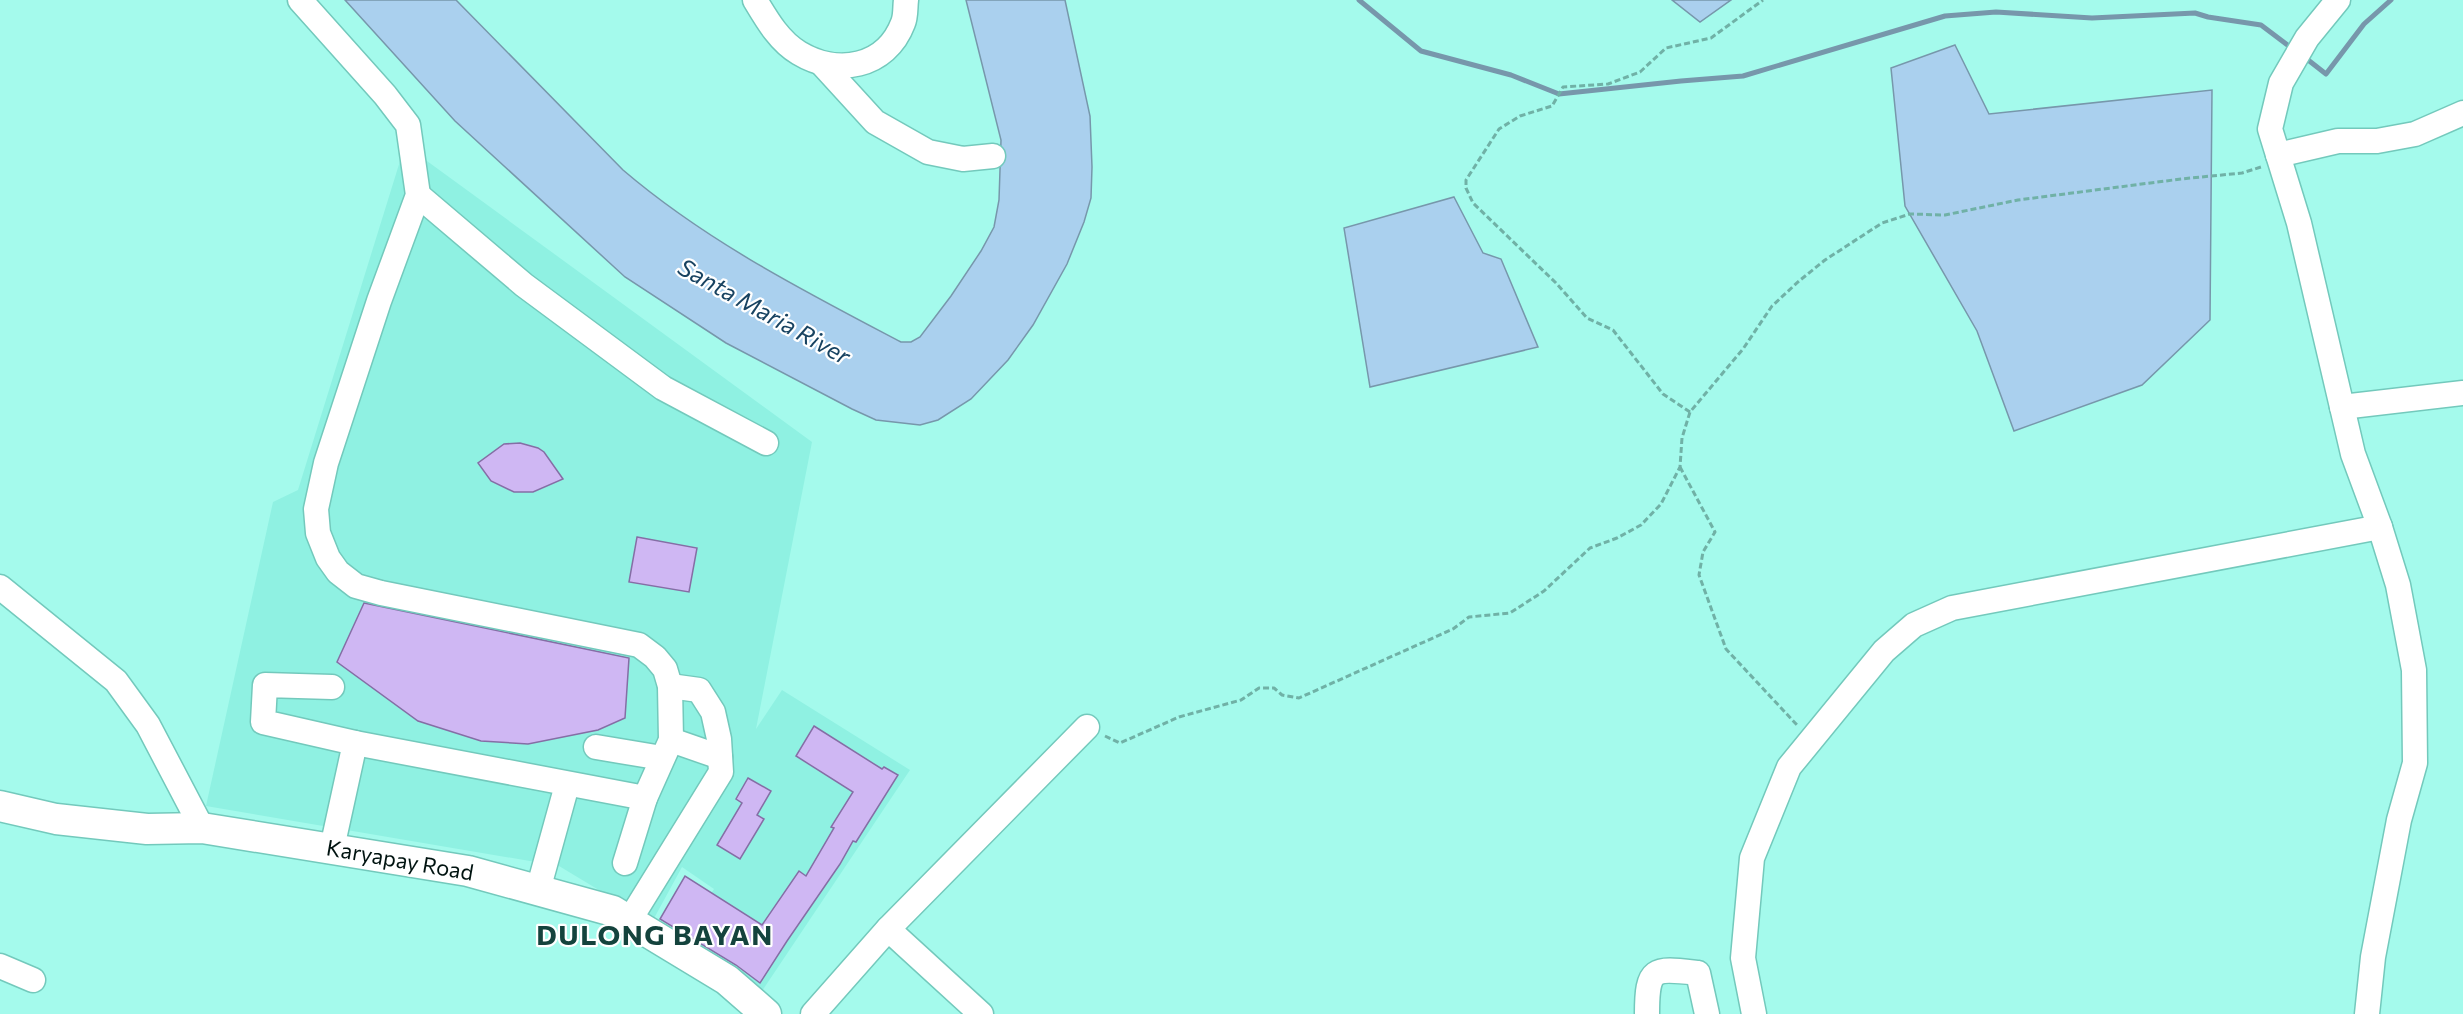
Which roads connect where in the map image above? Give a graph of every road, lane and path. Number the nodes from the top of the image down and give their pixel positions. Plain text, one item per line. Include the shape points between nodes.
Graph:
1 (300, 0) edge
2 (755, 0) edge
3 (906, 0) edge
4 (1763, 0) edge
5 (2338, 0) edge
6 (822, 64) junction
7 (2463, 113) edge
8 (993, 156) dead end
9 (2279, 158) junction
10 (418, 195) junction
11 (2463, 393) edge
12 (2342, 407) junction
13 (1690, 412) junction
14 (766, 443) dead end
15 (1680, 466) junction
16 (2380, 527) junction
17 (0, 587) edge
18 (670, 686) junction
19 (332, 687) dead end
20 (1087, 727) joint
21 (1811, 740) junction
22 (355, 743) junction
23 (596, 747) dead end
24 (667, 749) junction
25 (720, 757) junction
26 (567, 784) junction
27 (645, 798) junction
28 (0, 806) edge
29 (202, 828) junction
30 (332, 848) junction
31 (625, 863) dead end
32 (538, 890) junction
33 (629, 921) junction
34 (888, 929) junction
35 (0, 966) edge
36 (33, 980) dead end
37 (766, 1014) edge
38 (813, 1014) edge
39 (981, 1014) edge
40 (1647, 1014) edge
41 (1707, 1014) edge
42 (1754, 1014) edge
43 (2367, 1014) edge

1 - 10 street via 408,125
2 - 6 street via 773,31 798,52
3 - 6 street via 904,22 890,45 876,56 855,66
4 - 13 path via 1711,38 1666,48 1640,72 1608,84 1563,87 1552,106 1520,116 1499,129 1466,180 1473,203 1587,318 1613,330 1663,394
5 - 9 street via 2307,38 2281,83 2270,129
6 - 8 street via 875,122 928,152 963,159
7 - 9 street via 2415,135 2378,141 2338,141
9 - 12 street via 2299,223
9 - 13 path via 2242,173 2018,200 1946,216 1910,214 1882,223 1825,260 1772,306 1743,349
10 - 14 street via 524,285 663,387
10 - 18 street via 326,463 316,509 318,533 328,558 356,586 381,593 639,645 665,669
11 - 12 street
12 - 16 street via 2353,454
13 - 15 path via 1682,438
15 - 20 path via 1661,504 1641,525 1590,548 1544,591 1510,613 1469,618 1299,698 1282,695 1274,688 1259,688 1241,700 1179,717 1120,743
15 - 21 path via 1715,532 1703,552 1699,575 1726,649
16 - 21 street via 1952,608 1914,625 1884,651
16 - 43 street via 2397,585 2414,669 2415,763 2399,820 2373,957
17 - 29 street via 116,681 148,725
18 - 24 street
18 - 25 street via 699,690 713,712
19 - 22 street via 265,685 263,722
20 - 34 street
21 - 42 street via 1789,767 1752,858 1743,958
22 - 26 street
22 - 30 street
23 - 24 street
24 - 25 street
24 - 27 street
25 - 33 street via 721,772
26 - 27 street
26 - 32 street
27 - 31 street
28 - 29 main road, Karyapay Road via 56,819 147,829
29 - 30 main road, Karyapay Road
30 - 32 main road, Karyapay Road via 468,871
32 - 33 main road, Karyapay Road via 613,911
33 - 37 main road, Karyapay Road via 727,980
34 - 38 street
34 - 39 street
35 - 36 street
40 - 41 street via 1647,986 1651,978 1665,969 1698,973

